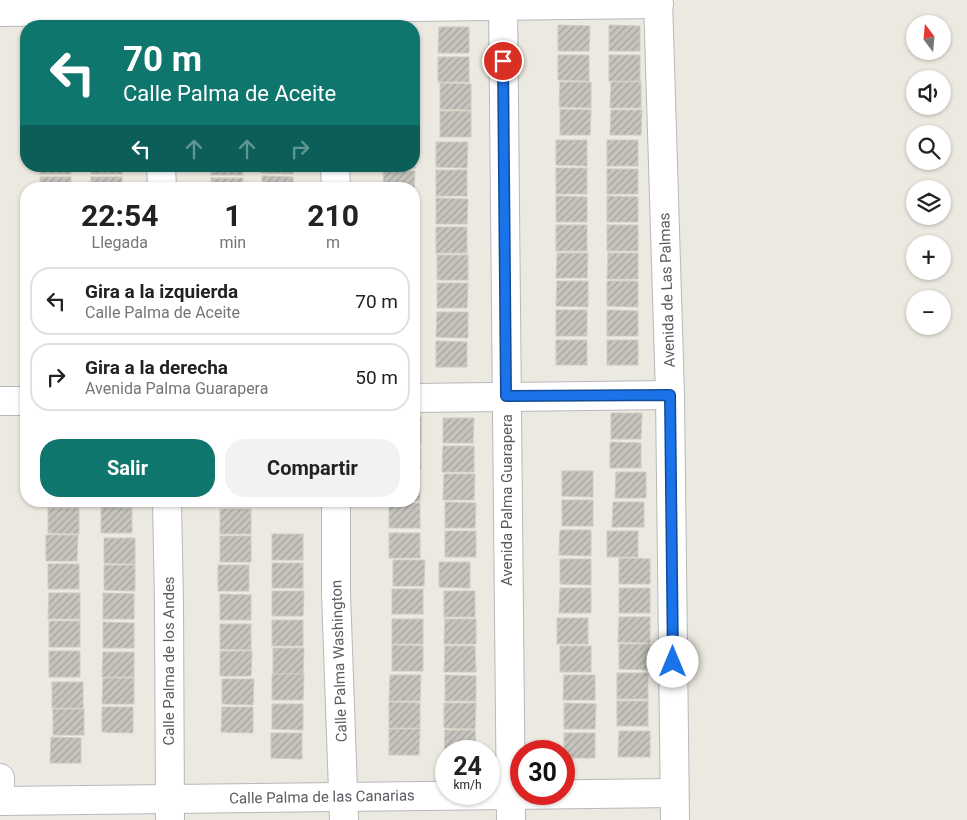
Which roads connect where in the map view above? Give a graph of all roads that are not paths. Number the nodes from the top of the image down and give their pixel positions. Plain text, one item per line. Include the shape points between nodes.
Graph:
1 (658, 2) edge
2 (503, 3) edge
3 (333, 11) edge
4 (0, 12) edge
5 (160, 12) edge
6 (670, 395) junction
7 (506, 396) junction
8 (420, 398) edge
9 (20, 401) edge
10 (0, 402) edge
11 (167, 507) edge
12 (336, 507) edge
13 (0, 778) edge
14 (674, 793) junction
15 (0, 801) edge
16 (511, 807) edge
17 (344, 808) edge
18 (169, 810) edge
19 (675, 820) edge

1 - 2 street
1 - 6 street, Avenida de Las Palmas
2 - 3 street
2 - 7 street, Avenida Palma Guarapera
3 - 5 street
4 - 5 street
6 - 7 street
6 - 14 street, Avenida de Las Palmas
7 - 8 street
7 - 16 street, Avenida Palma Guarapera
9 - 10 street
11 - 18 street, Calle Palma de los Andes
12 - 17 street, Calle Palma Washington via 336,602
13 - 15 street
14 - 16 street, Calle Palma de las Canarias
14 - 19 street, Avenida de Las Palmas
15 - 18 street, Calle Palma de las Canarias
16 - 17 street, Calle Palma de las Canarias
17 - 18 street, Calle Palma de las Canarias

